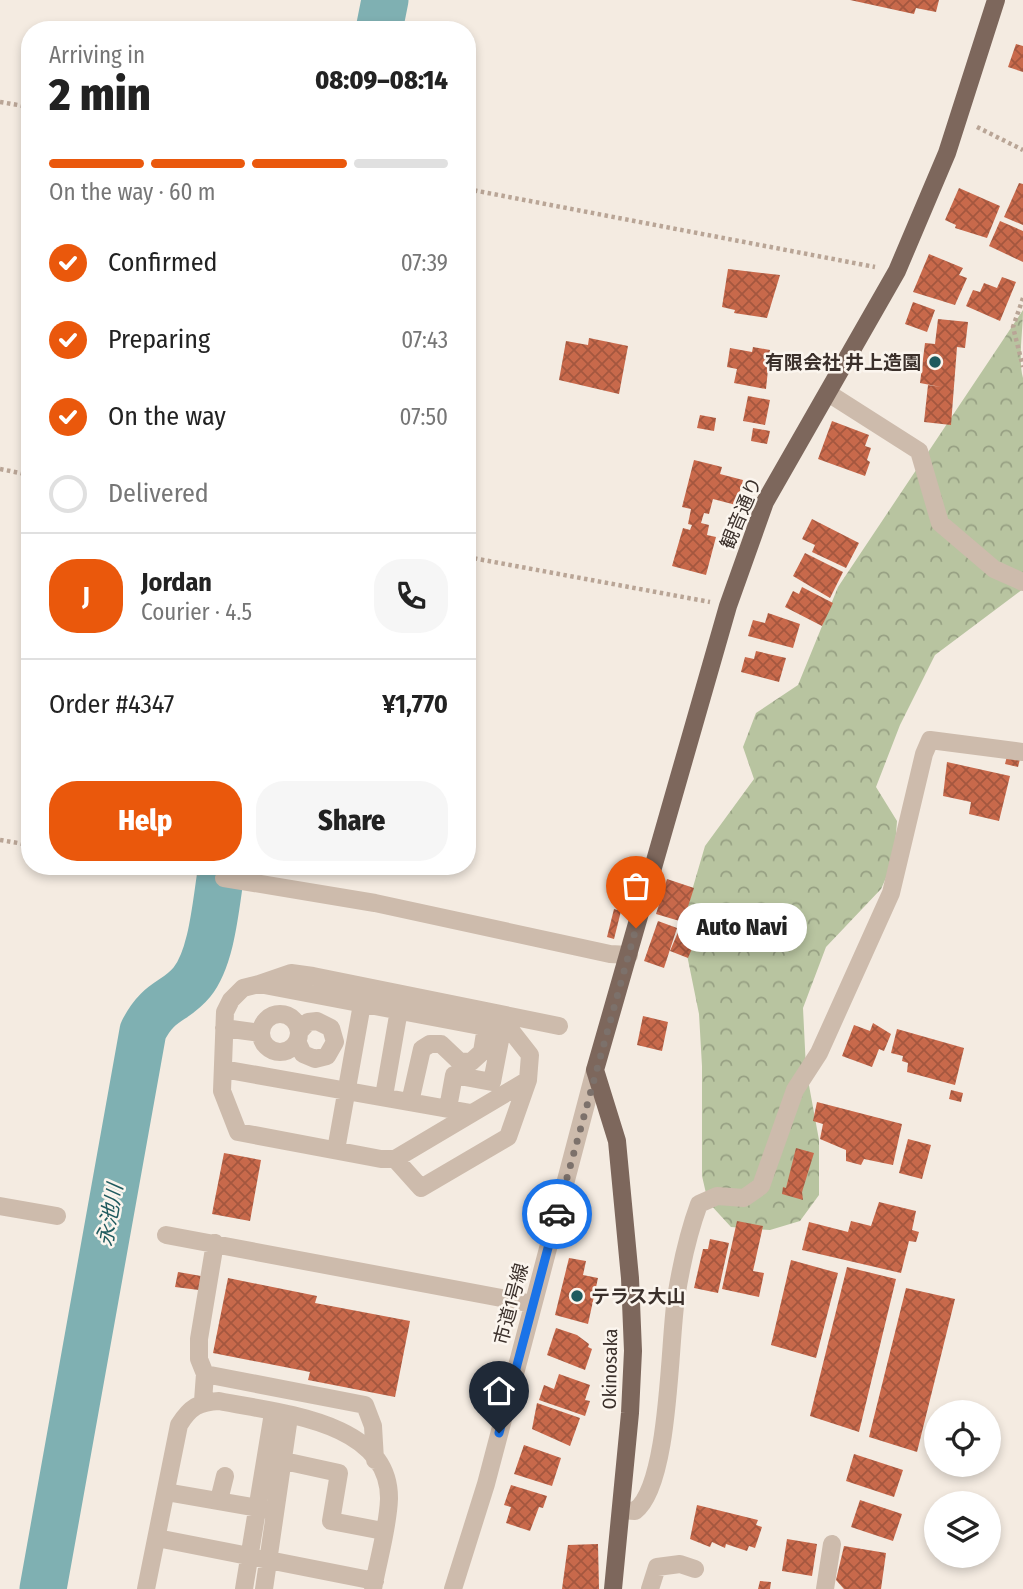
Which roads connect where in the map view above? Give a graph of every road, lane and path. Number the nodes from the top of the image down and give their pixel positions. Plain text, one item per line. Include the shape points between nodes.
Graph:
1 (996, 0) edge
2 (0, 102) edge
3 (21, 106) edge
4 (958, 118) junction
5 (1023, 150) edge
6 (476, 191) edge
7 (897, 271) junction
8 (1023, 298) edge
9 (1023, 367) edge
10 (828, 393) junction
11 (0, 469) edge
12 (21, 473) edge
13 (476, 559) edge
14 (1023, 582) edge
15 (728, 606) junction
16 (1023, 751) edge
17 (0, 840) edge
18 (21, 844) edge
19 (224, 878) dead end
20 (629, 955) junction
21 (259, 984) junction
22 (362, 1004) junction
23 (399, 1010) junction
24 (559, 1026) dead end
25 (224, 1028) junction
26 (494, 1028) junction
27 (261, 1033) junction
28 (298, 1036) junction
29 (355, 1041) junction
30 (335, 1042) junction
31 (223, 1069) junction
32 (595, 1070) junction
33 (528, 1080) junction
34 (347, 1089) junction
35 (384, 1096) junction
36 (411, 1102) junction
37 (448, 1108) junction
38 (471, 1113) junction
39 (336, 1150) junction
40 (394, 1158) junction
41 (0, 1206) edge
42 (57, 1216) dead end
43 (166, 1235) dead end
44 (215, 1243) junction
45 (533, 1304) junction
46 (205, 1374) junction
47 (203, 1401) junction
48 (281, 1415) junction
49 (375, 1460) junction
50 (284, 1461) junction
51 (225, 1476) dead end
52 (166, 1492) junction
53 (219, 1500) junction
54 (257, 1507) junction
55 (621, 1510) junction
56 (276, 1511) junction
57 (383, 1531) junction
58 (157, 1538) junction
59 (832, 1544) dead end
60 (249, 1556) junction
61 (268, 1560) junction
62 (695, 1569) dead end
63 (374, 1585) edge
64 (146, 1589) edge
65 (244, 1589) edge
66 (264, 1589) edge
67 (453, 1589) edge
68 (613, 1589) edge
69 (650, 1589) edge
70 (825, 1589) edge

1 - 4 main road, 観音通り
2 - 3 path
4 - 5 path
4 - 7 main road, 観音通り
6 - 7 path
7 - 10 main road, 観音通り
8 - 9 path via 1013,327
10 - 14 street via 919,451 940,523 994,569
10 - 15 main road, 観音通り via 765,502
11 - 12 path
13 - 15 path
15 - 20 main road, 観音通り
16 - 55 street via 930,740 891,893 819,1053 795,1090 761,1186 744,1198 717,1196 699,1204 675,1300 667,1401 652,1483 645,1503 635,1511
17 - 18 path
19 - 20 street via 375,903
20 - 32 main road, 観音通り
21 - 22 street
21 - 24 street via 279,975 302,975
21 - 25 street via 243,988 231,1000
22 - 23 street
22 - 29 street
23 - 26 street
23 - 35 street
25 - 27 street
25 - 31 street
26 - 33 street via 512,1032 530,1055
26 - 36 street via 482,1052 471,1062 459,1060 441,1044 424,1048
26 - 37 street via 492,1082 454,1075
27 - 28 street via 265,1044 277,1052 289,1049
27 - 28 street via 265,1021 276,1014 292,1018
28 - 30 street via 308,1022 320,1021 332,1030
28 - 30 street via 301,1052 315,1059 327,1056
29 - 30 street
29 - 34 street
31 - 34 street
31 - 39 street via 222,1091 238,1132
32 - 45 street, 市道1号線
32 - 55 main road, Okinosaka via 617,1141 630,1278 633,1351
33 - 38 street
33 - 40 street via 508,1137 421,1188
34 - 35 street
34 - 39 street
35 - 36 street
36 - 37 street
37 - 38 street
38 - 40 street
39 - 40 street
41 - 42 street
43 - 44 street
44 - 45 street
44 - 46 street via 199,1339
45 - 67 street, 市道1号線
46 - 47 street
46 - 49 street via 365,1405 373,1426
47 - 48 street
47 - 52 street via 188,1410 179,1424
48 - 49 street via 337,1427 358,1438
48 - 50 street
48 - 54 street
49 - 57 street via 385,1476 389,1499
50 - 56 street
50 - 57 street via 339,1473 331,1521
51 - 53 street
52 - 53 street
52 - 58 street
53 - 54 street
54 - 56 street
54 - 60 street
55 - 68 main road, Okinosaka
56 - 61 street
57 - 63 street
58 - 60 street
58 - 64 street
59 - 70 street
60 - 61 street
60 - 65 street
61 - 63 street
61 - 66 street
62 - 69 street via 680,1564 657,1567

